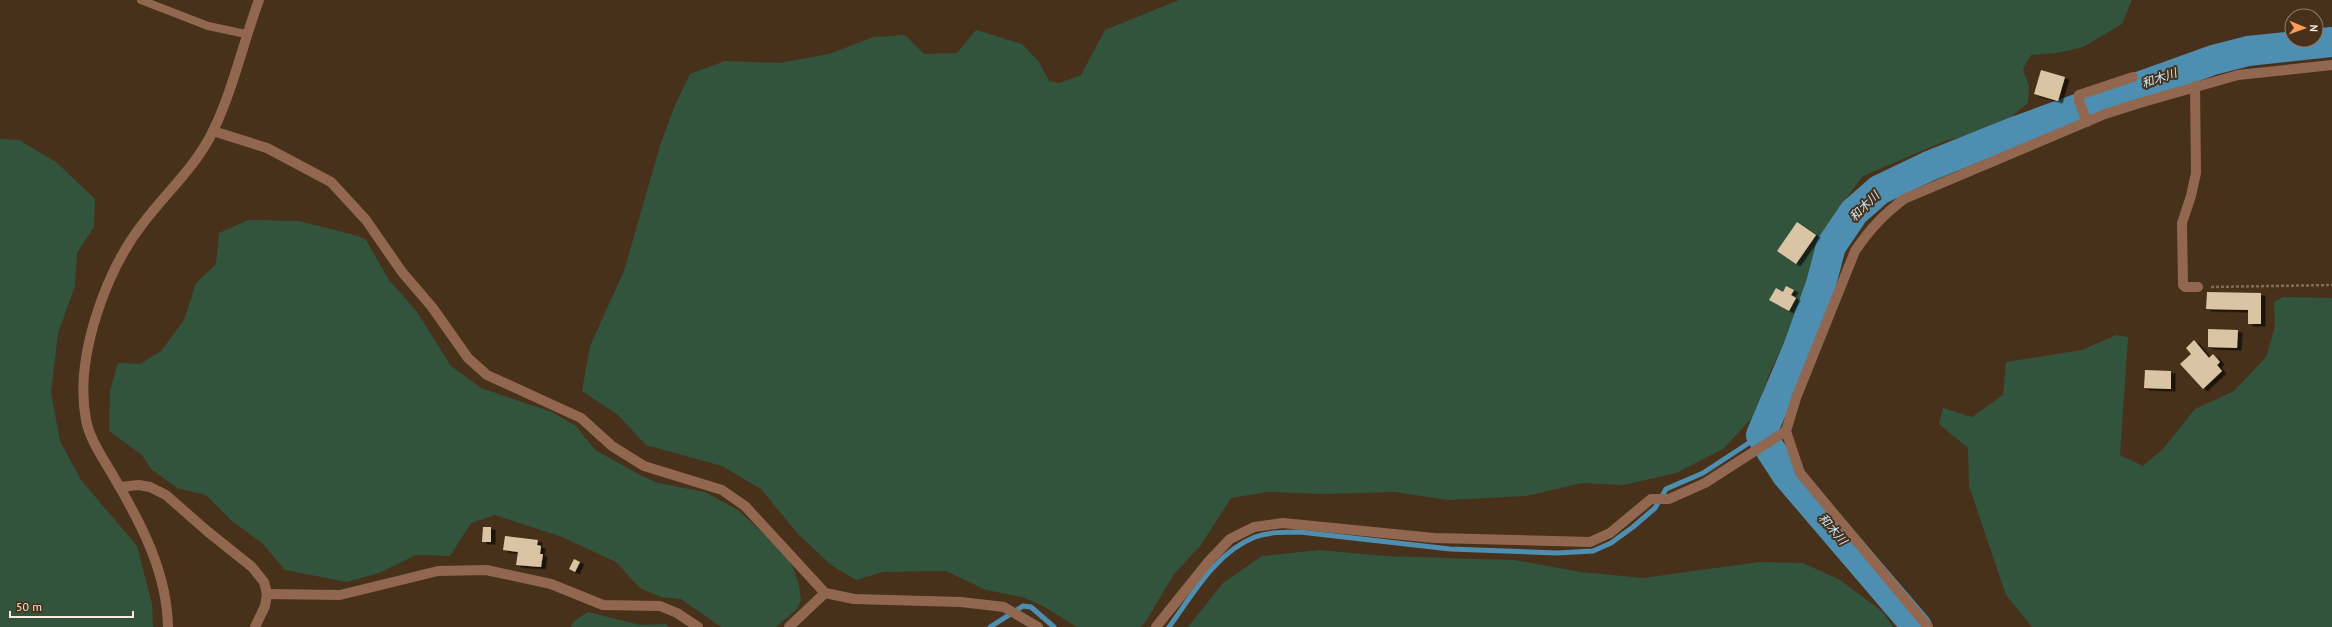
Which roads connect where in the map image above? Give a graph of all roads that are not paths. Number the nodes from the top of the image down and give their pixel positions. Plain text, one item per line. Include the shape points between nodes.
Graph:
1 (141, 0) edge
2 (259, 0) edge
3 (246, 34) junction
4 (2332, 65) edge
5 (2133, 77) dead end
6 (2195, 86) junction
7 (2086, 120) junction
8 (213, 131) junction
9 (2198, 287) road end
10 (1782, 434) junction
11 (120, 487) junction
12 (825, 593) junction
13 (267, 594) junction
14 (168, 627) edge
15 (255, 627) edge
16 (698, 627) edge
17 (789, 627) edge
18 (1038, 627) edge
19 (1156, 627) edge
20 (1928, 627) edge

1 - 3 lane via 208,26
2 - 3 street
3 - 8 street via 231,86
4 - 6 street via 2238,75
5 - 7 street via 2079,95
6 - 7 street
6 - 9 street via 2196,173 2182,223 2182,243 2183,285
7 - 10 street via 1904,199 1882,216 1855,251
8 - 11 street via 120,255 95,318 84,389 86,420 95,444
8 - 12 street via 267,148 331,182 366,220 468,358 487,375 581,418 612,446 644,466 722,490 745,506
10 - 19 street via 1705,483 1669,499 1651,500 1610,533 1581,544 1434,538 1283,523 1254,527 1230,539
10 - 20 street via 1800,472
11 - 13 street via 139,485 166,495 252,567 264,582
11 - 14 street via 157,561 165,586
12 - 17 street
12 - 18 street via 854,599 961,602 1004,608
13 - 15 street via 265,606
13 - 16 street via 340,595 438,572 486,570 551,584 603,605 660,606 677,613

